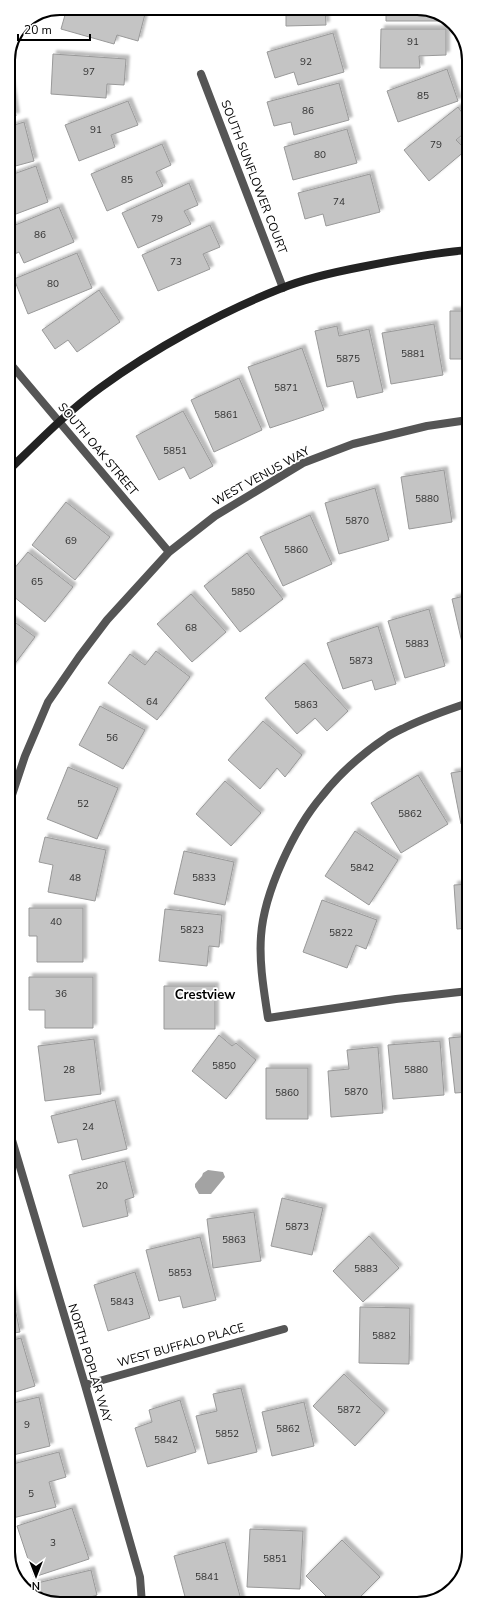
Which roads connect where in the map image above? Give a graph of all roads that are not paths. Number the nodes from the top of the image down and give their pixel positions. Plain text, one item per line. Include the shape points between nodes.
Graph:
1 (201, 74) dead end
2 (462, 251) edge
3 (283, 288) junction
4 (15, 369) edge
5 (462, 421) edge
6 (59, 422) junction
7 (15, 464) edge
8 (169, 552) junction
9 (462, 705) edge
10 (15, 784) edge
11 (462, 992) edge
12 (15, 1150) edge
13 (284, 1329) dead end
14 (85, 1385) junction
15 (141, 1597) edge

1 - 3 street, SOUTH SUNFLOWER COURT
2 - 3 street via 378,263
3 - 6 street via 217,317 143,359 99,388
4 - 6 street, SOUTH OAK STREET
5 - 8 street, WEST VENUS WAY via 427,426 360,442 303,463 215,516
6 - 7 street
6 - 8 street, SOUTH OAK STREET
8 - 10 street, WEST VENUS WAY via 107,620 48,702
9 - 11 street via 388,736 349,768 322,796 302,825 282,862 266,906 261,936 261,966 268,1018
12 - 14 street, NORTH POPLAR WAY
13 - 14 street, WEST BUFFALO PLACE
14 - 15 street, NORTH POPLAR WAY via 140,1577

